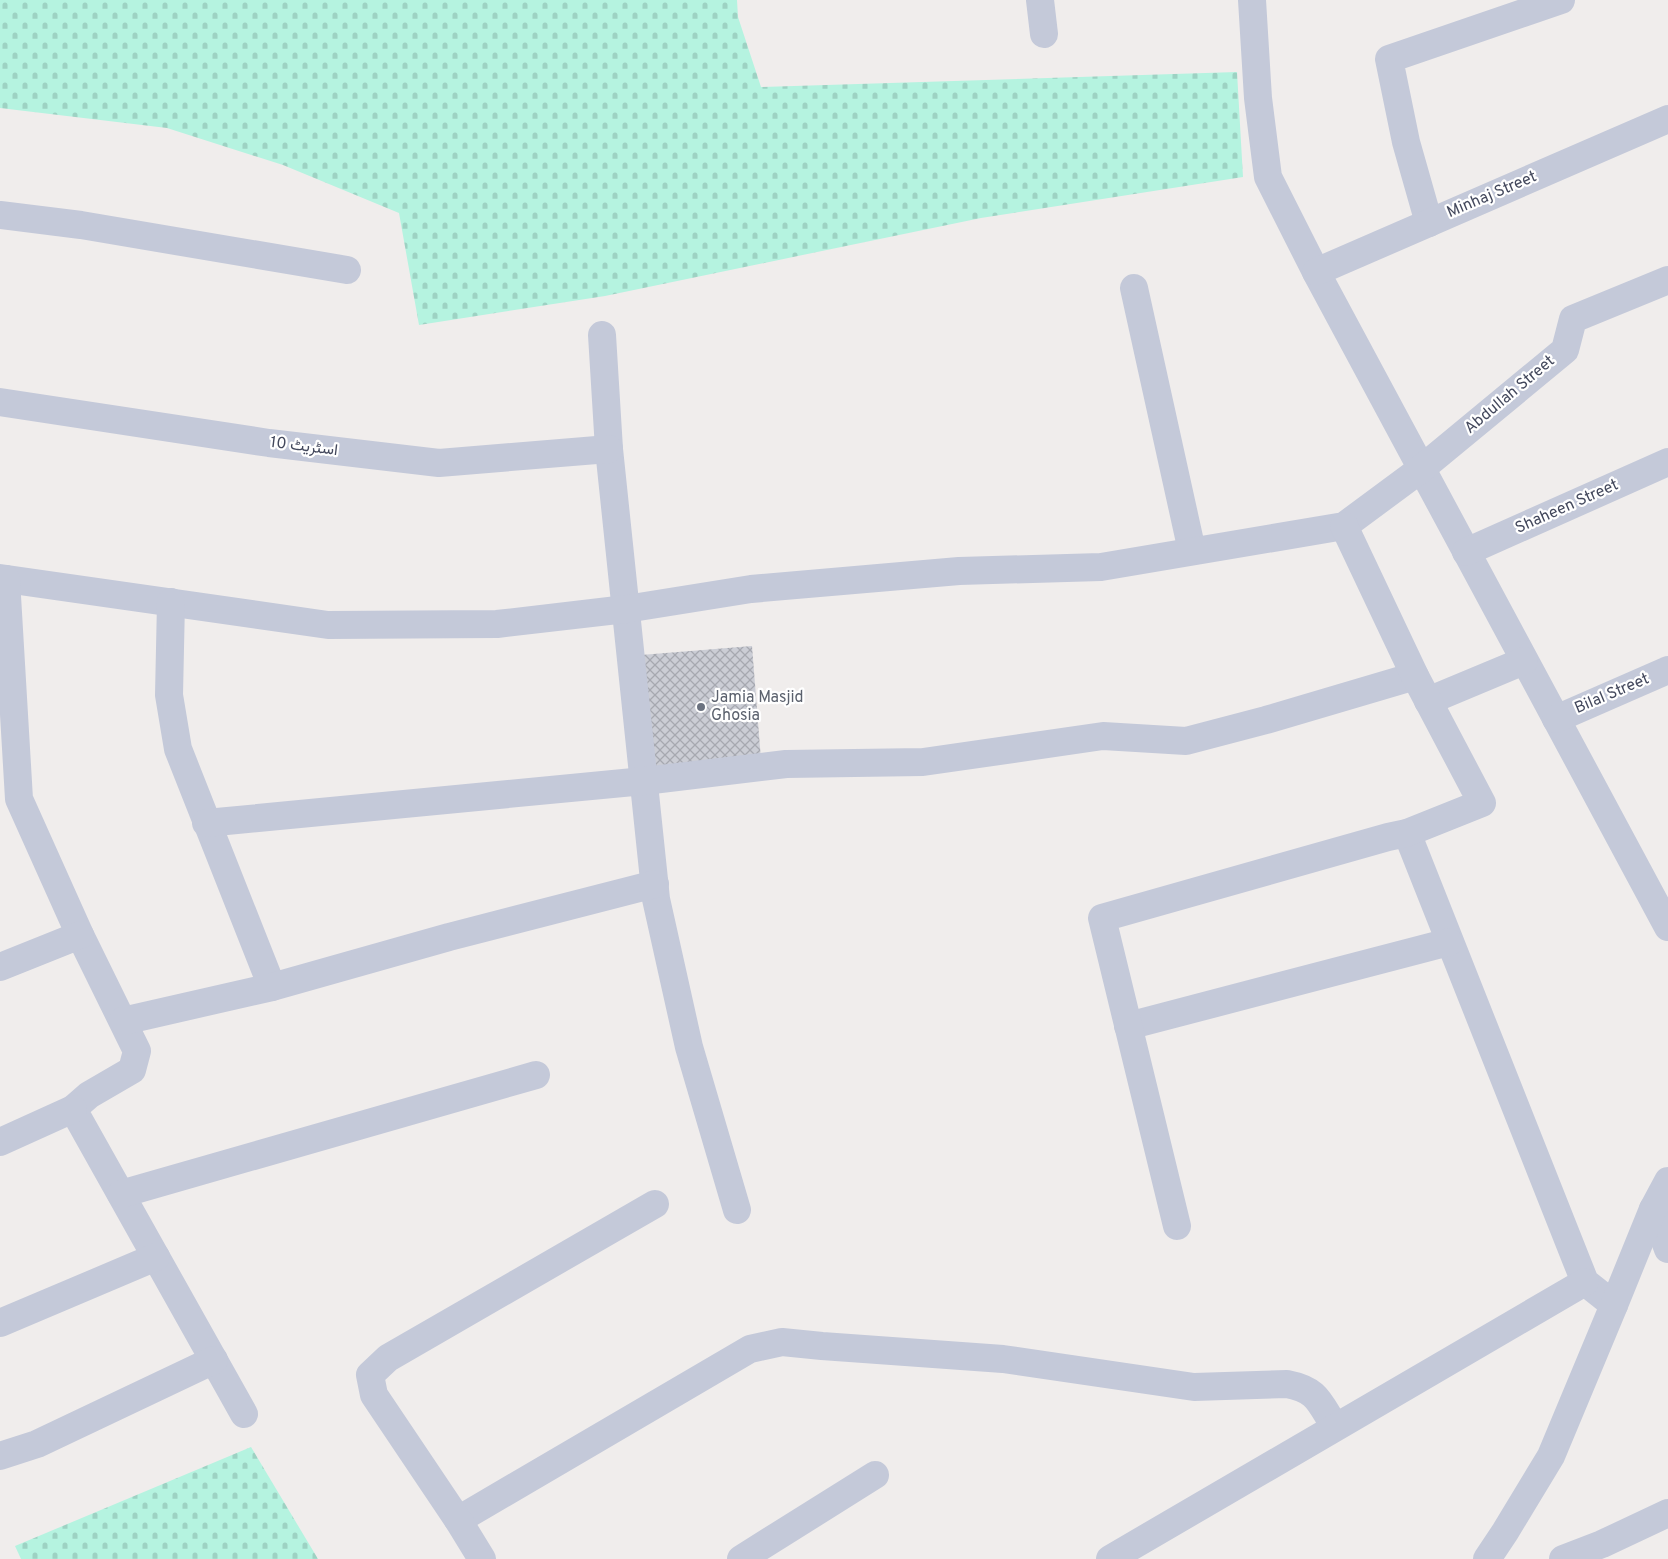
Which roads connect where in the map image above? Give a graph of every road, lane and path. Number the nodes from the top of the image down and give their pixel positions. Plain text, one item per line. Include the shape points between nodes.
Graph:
1 (1040, 0) edge
2 (1252, 0) edge
3 (1562, 0) edge
4 (1044, 34) dead end
5 (1668, 119) edge
6 (0, 215) edge
7 (1429, 223) junction
8 (347, 270) dead end
9 (1316, 272) junction
10 (1668, 280) edge
11 (1134, 288) dead end
12 (602, 335) dead end
13 (0, 402) edge
14 (609, 449) junction
15 (1668, 462) edge
16 (1421, 468) junction
17 (1344, 526) junction
18 (1192, 552) junction
19 (1466, 552) junction
20 (3, 578) edge
21 (172, 602) junction
22 (626, 609) junction
23 (1524, 661) junction
24 (1668, 670) edge
25 (1415, 676) junction
26 (1428, 700) junction
27 (1556, 719) junction
28 (644, 781) junction
29 (206, 822) junction
30 (1407, 833) junction
31 (655, 884) junction
32 (1665, 913) edge
33 (80, 935) junction
34 (1449, 942) junction
35 (0, 967) edge
36 (272, 987) junction
37 (123, 1022) junction
38 (1128, 1026) junction
39 (536, 1075) dead end
40 (73, 1109) junction
41 (0, 1142) edge
42 (1668, 1181) edge
43 (121, 1194) junction
44 (655, 1204) dead end
45 (1653, 1209) junction
46 (737, 1210) dead end
47 (1177, 1226) dead end
48 (1668, 1249) edge
49 (156, 1257) junction
50 (1585, 1282) junction
51 (1614, 1305) junction
52 (0, 1323) edge
53 (214, 1360) junction
54 (244, 1414) dead end
55 (1335, 1427) junction
56 (0, 1456) edge
57 (875, 1475) dead end
58 (1668, 1514) edge
59 (458, 1520) junction
60 (1605, 1551) edge
61 (482, 1559) edge
62 (742, 1559) edge
63 (1110, 1559) edge
64 (1487, 1559) edge
65 (1563, 1559) edge

1 - 4 street
2 - 9 street via 1258,98 1268,177
3 - 7 street via 1389,59 1406,142
5 - 7 street, Minhaj Street
6 - 8 street via 81,225
7 - 9 street, Minhaj Street
9 - 16 street
10 - 16 street, Abdullah Street via 1573,319 1565,350
11 - 18 street
12 - 14 street
13 - 14 street, اسٹریٹ 10 via 269,443 439,463
14 - 22 street
15 - 19 street, Shaheen Street
16 - 17 street
16 - 19 street
17 - 18 street
17 - 25 street
18 - 22 street via 1101,567 959,571 751,589
19 - 23 street
20 - 21 street
20 - 33 street via 19,799
21 - 22 street via 328,625 497,624
21 - 29 street via 169,695 178,749
22 - 28 street
23 - 26 street
23 - 27 street
24 - 27 street, Bilal Street
25 - 26 street
25 - 28 street via 1186,741 1103,736 923,762 786,764
26 - 30 street via 1482,803
27 - 32 street
28 - 29 street
28 - 31 street
29 - 36 street
30 - 34 street
30 - 38 street via 1102,918
31 - 36 street
31 - 46 street via 689,1047
33 - 35 street
33 - 37 street
34 - 38 street
34 - 50 street
36 - 37 street
37 - 40 street via 137,1051 132,1070 89,1095
38 - 47 street
39 - 43 street
40 - 41 street
40 - 43 street
42 - 45 street
43 - 49 street
44 - 59 street via 388,1358 370,1375 374,1395
45 - 48 street
45 - 51 street
49 - 52 street
49 - 53 street
50 - 51 street
50 - 55 street
51 - 64 street via 1551,1456
53 - 54 street
53 - 56 street via 38,1444
55 - 59 street via 1315,1395 1302,1387 1286,1384 1194,1387 1003,1359 782,1342 750,1349
55 - 63 street
57 - 62 street
58 - 60 street
59 - 61 street
60 - 65 street

